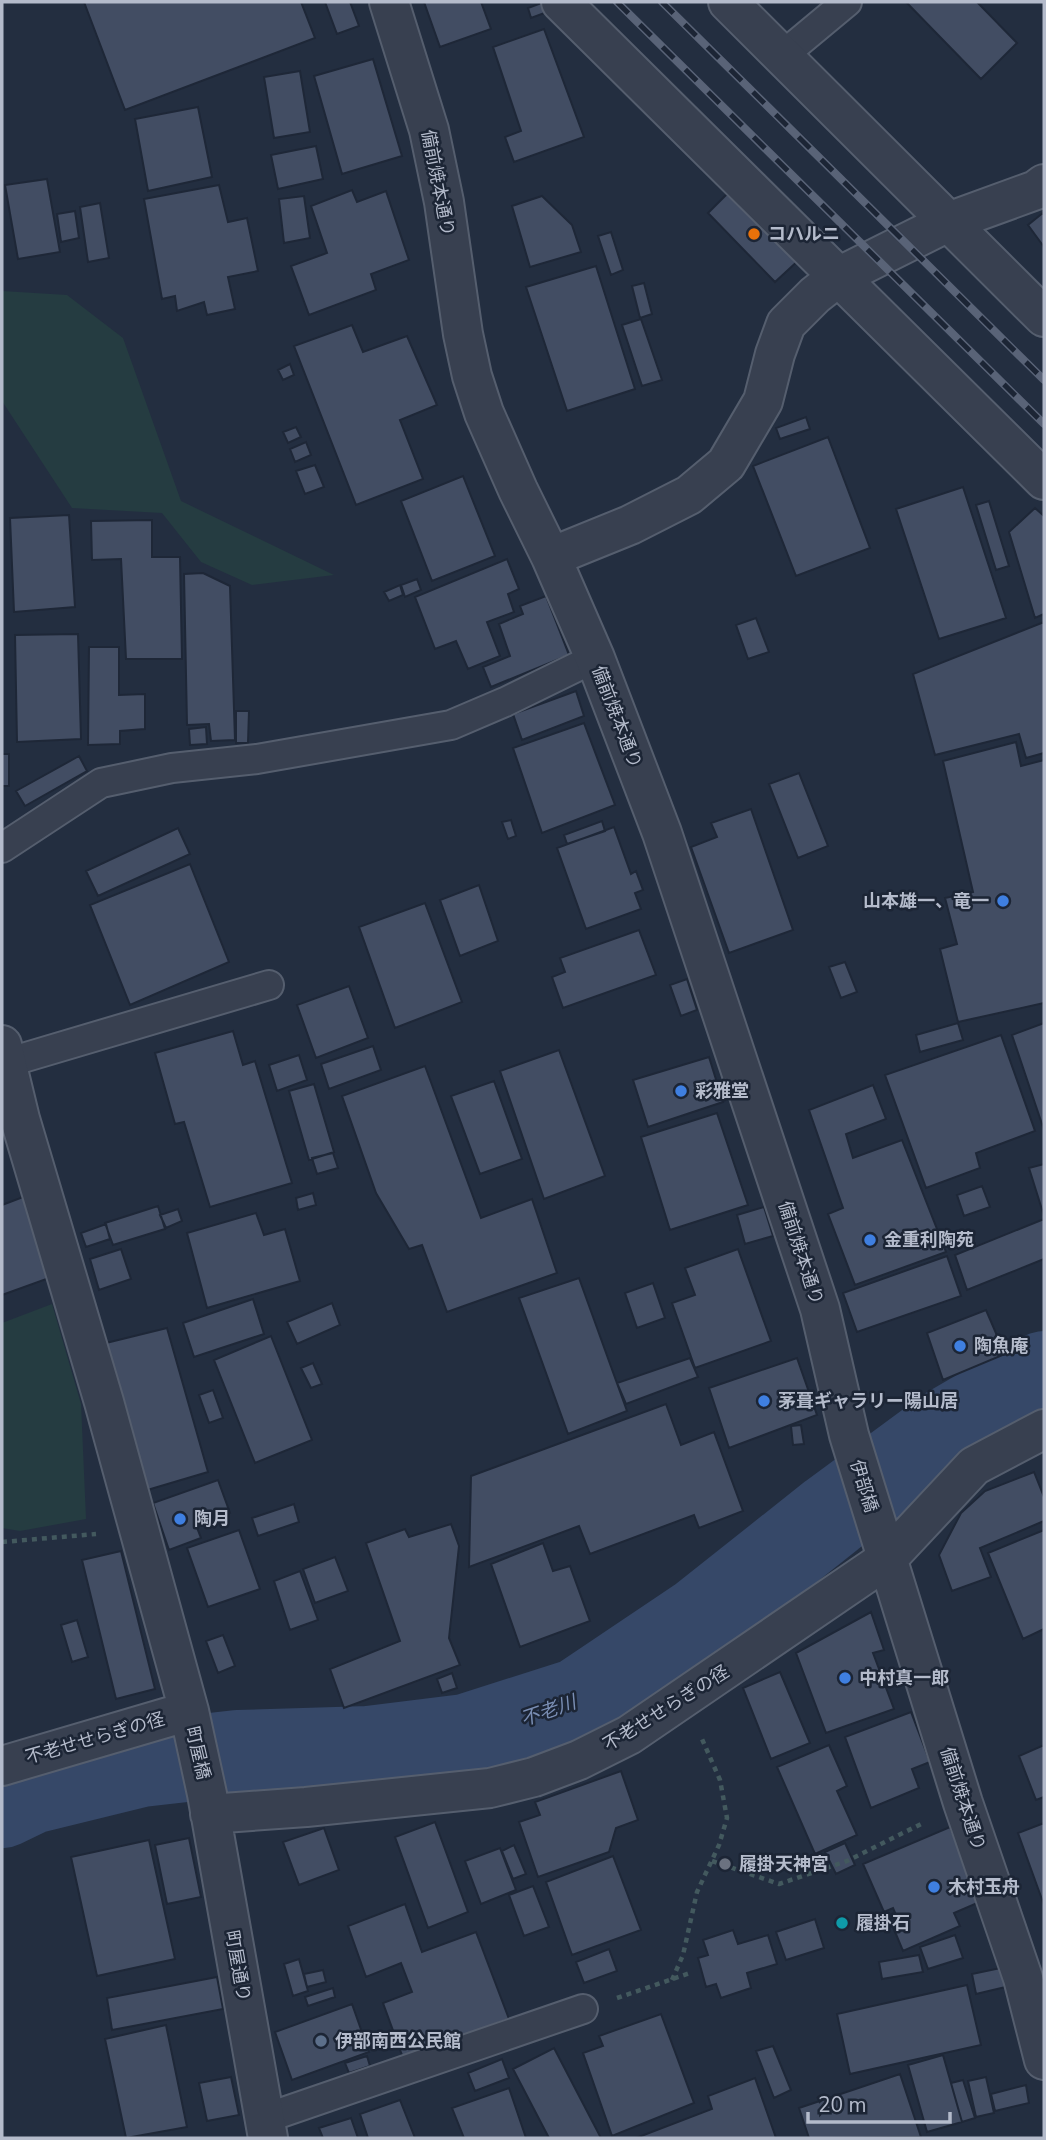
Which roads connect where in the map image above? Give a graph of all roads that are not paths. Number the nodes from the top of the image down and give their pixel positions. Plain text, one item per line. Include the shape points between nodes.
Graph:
1 (389, 2) edge
2 (561, 2) edge
3 (728, 2) edge
4 (848, 2) edge
5 (782, 56) junction
6 (1044, 184) edge
7 (948, 222) junction
8 (838, 277) junction
9 (1044, 317) edge
10 (1044, 480) edge
11 (551, 557) junction
12 (595, 658) junction
13 (2, 848) edge
14 (269, 985) dead end
15 (4, 1054) edge
16 (1044, 1429) edge
17 (849, 1435) joint
18 (883, 1548) junction
19 (188, 1711) junction
20 (2, 1766) edge
21 (209, 1804) junction
22 (583, 2009) road end
23 (1044, 2060) edge
24 (267, 2128) edge

1 - 11 street, 備前焼本通り via 429,130 472,376 484,413
2 - 8 street
3 - 5 street
4 - 5 lane
5 - 7 street
6 - 7 street
7 - 8 street
7 - 9 street
8 - 10 street
8 - 11 street via 786,324 764,401 726,464 689,495
11 - 12 street, 備前焼本通り
12 - 13 lane via 451,724 101,783
12 - 17 street, 備前焼本通り via 662,833 820,1309
14 - 15 lane
15 - 19 street, 町屋橋
16 - 18 street, 不老せせらぎの径 via 974,1466
17 - 18 street, 伊部橋
18 - 21 street, 不老せせらぎの径 via 685,1697 629,1735 579,1760 490,1788 306,1807
18 - 23 street, 備前焼本通り via 1023,1978
19 - 20 street, 不老せせらぎの径
19 - 21 street, 町屋橋
21 - 24 street, 町屋通り
22 - 24 lane

